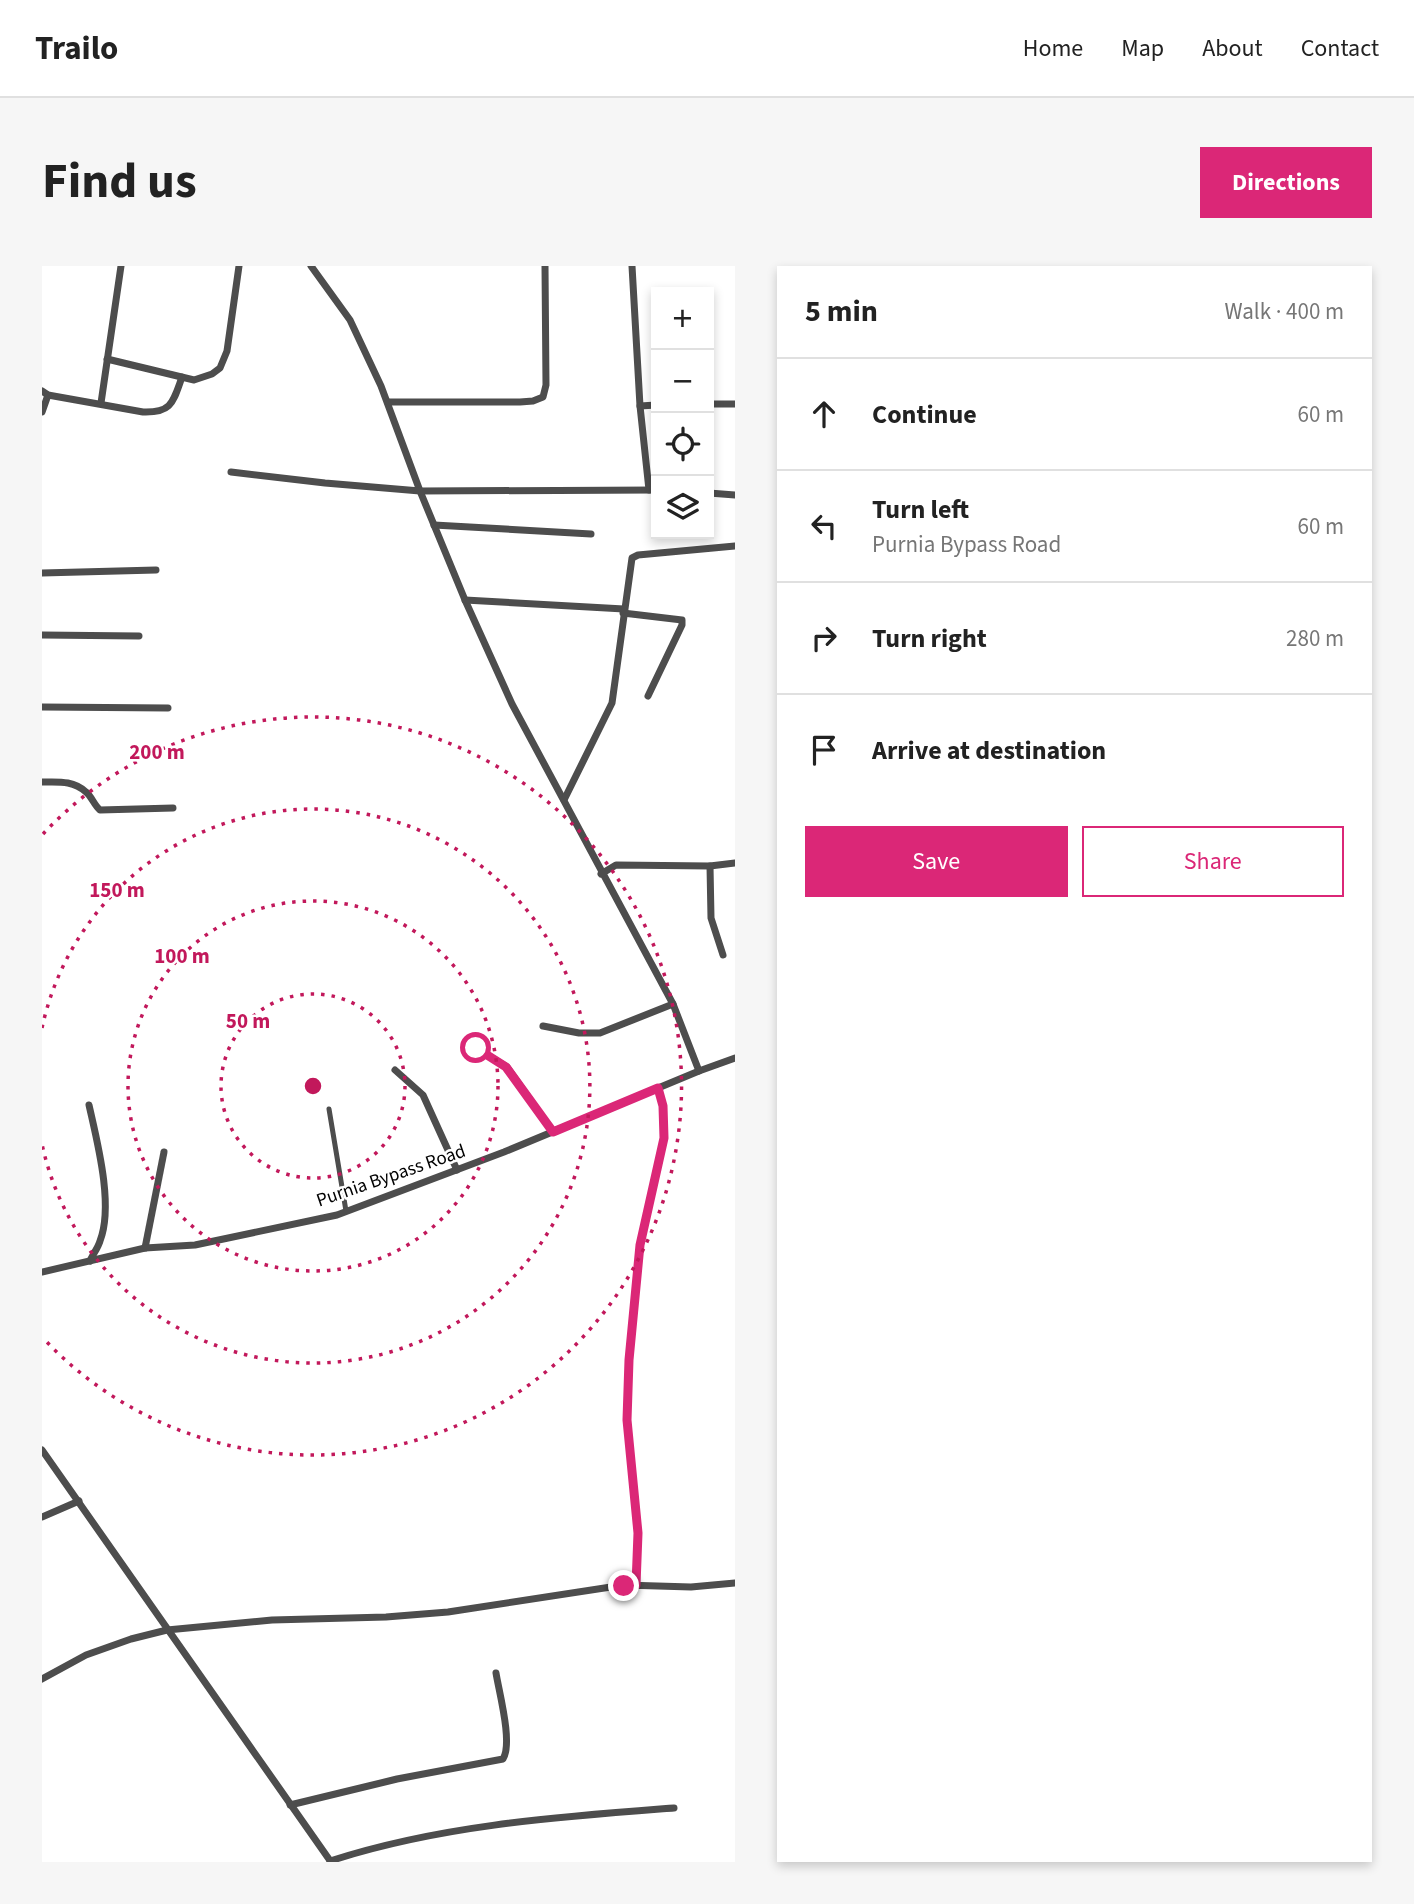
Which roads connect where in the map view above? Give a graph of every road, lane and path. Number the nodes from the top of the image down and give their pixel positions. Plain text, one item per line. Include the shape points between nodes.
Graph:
1 (121, 266) edge
2 (239, 266) edge
3 (311, 266) edge
4 (545, 266) edge
5 (632, 266) edge
6 (107, 359) junction
7 (182, 377) junction
8 (45, 393) edge
9 (389, 402) junction
10 (101, 403) junction
11 (714, 404) edge
12 (735, 404) edge
13 (651, 405) edge
14 (640, 406) junction
15 (42, 412) edge
16 (231, 472) dead end
17 (651, 477) edge
18 (651, 490) edge
19 (420, 491) junction
20 (714, 494) edge
21 (735, 495) edge
22 (435, 525) junction
23 (591, 534) dead end
24 (735, 546) edge
25 (156, 570) dead end
26 (42, 573) edge
27 (465, 600) junction
28 (623, 611) junction
29 (42, 635) edge
30 (139, 636) dead end
31 (648, 696) dead end
32 (42, 707) edge
33 (168, 708) dead end
34 (42, 782) edge
35 (564, 800) junction
36 (173, 808) dead end
37 (735, 863) edge
38 (710, 866) junction
39 (601, 874) junction
40 (723, 955) dead end
41 (673, 1004) junction
42 (543, 1026) dead end
43 (476, 1048) dead end
44 (735, 1058) edge
45 (395, 1070) dead end
46 (699, 1071) junction
47 (658, 1088) junction
48 (89, 1105) dead end
49 (329, 1109) dead end
50 (553, 1132) junction
51 (164, 1152) dead end
52 (457, 1170) junction
53 (346, 1211) junction
54 (145, 1248) junction
55 (90, 1261) junction
56 (42, 1272) edge
57 (42, 1450) edge
58 (79, 1501) junction
59 (42, 1517) edge
60 (735, 1583) edge
61 (636, 1585) junction
62 (167, 1630) junction
63 (496, 1673) dead end
64 (42, 1679) edge
65 (290, 1805) junction
66 (674, 1808) dead end
67 (330, 1861) edge

1 - 6 street
2 - 7 street via 228,351 220,368 204,378
3 - 9 street via 350,320
4 - 9 street via 543,397 520,402
5 - 14 street
6 - 7 street
6 - 10 street
7 - 10 street via 173,402 155,412
8 - 10 street
8 - 15 street
9 - 19 street
11 - 12 street
13 - 14 street
14 - 17 street
16 - 19 street
18 - 19 street
19 - 22 street
20 - 21 street
22 - 23 street
22 - 27 street
24 - 28 street via 632,558
25 - 26 street
27 - 28 street
27 - 35 street via 512,704
28 - 31 street via 682,620
28 - 35 street via 612,703
29 - 30 street
32 - 33 street
34 - 36 street via 73,783 88,793 100,810
35 - 39 street
37 - 38 street
38 - 39 street via 616,865
38 - 40 street via 711,918
39 - 41 street
41 - 42 street via 600,1032
41 - 46 street
43 - 50 street via 506,1067
44 - 46 street, Purnia Bypass Road
45 - 52 street via 423,1096
46 - 47 street, Purnia Bypass Road
47 - 50 street, Purnia Bypass Road
47 - 61 street via 664,1138 640,1245 629,1360 627,1420 638,1533
48 - 55 street via 101,1156 105,1212 101,1240
49 - 53 lane
50 - 52 street, Purnia Bypass Road
51 - 54 street
52 - 53 street, Purnia Bypass Road
53 - 54 street, Purnia Bypass Road via 195,1245
54 - 55 street, Purnia Bypass Road
55 - 56 street, Purnia Bypass Road
57 - 58 street
58 - 59 street
58 - 62 street
60 - 61 street
61 - 62 street via 448,1612
62 - 64 street via 86,1655
62 - 65 street
63 - 65 street via 507,1751 503,1759
65 - 67 street
66 - 67 street via 478,1826 394,1842

